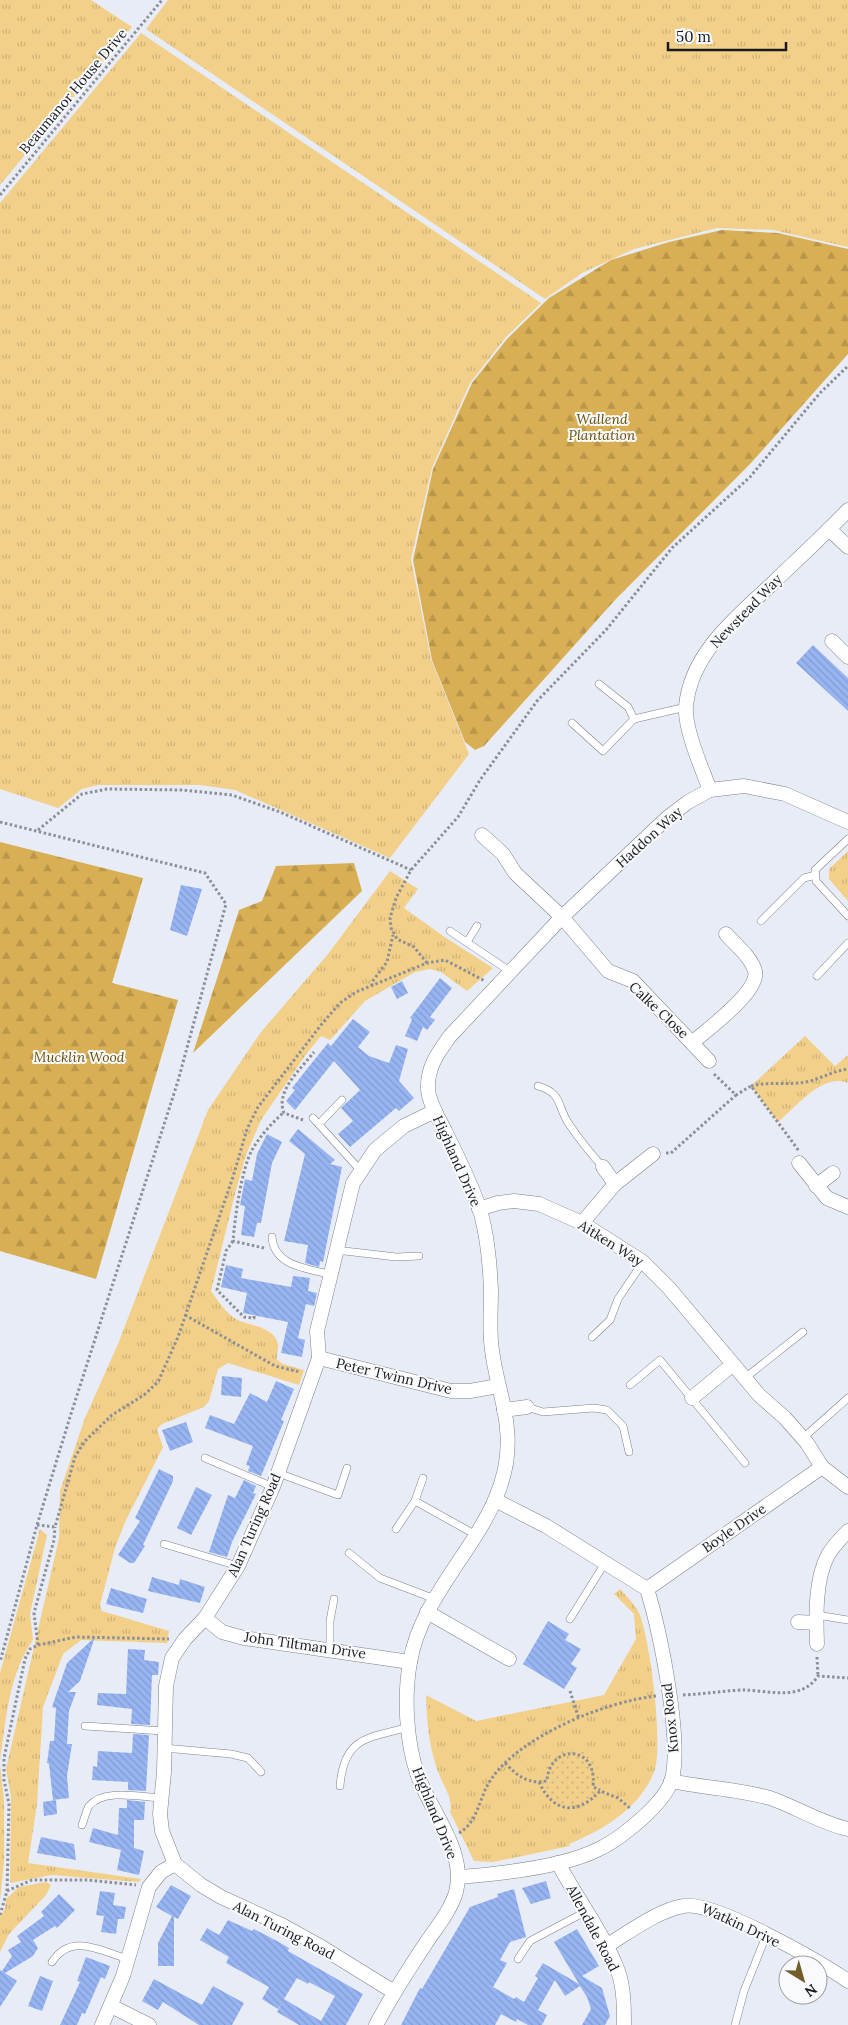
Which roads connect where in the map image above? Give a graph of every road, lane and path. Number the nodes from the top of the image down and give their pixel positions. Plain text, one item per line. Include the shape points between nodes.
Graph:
1 (162, 0) edge
2 (0, 195) edge
3 (848, 366) edge
4 (848, 510) edge
5 (829, 529) junction
6 (848, 547) edge
7 (832, 641) dead end
8 (848, 657) edge
9 (599, 684) dead end
10 (686, 707) junction
11 (634, 719) junction
12 (572, 723) dead end
13 (710, 790) junction
14 (0, 822) edge
15 (848, 822) edge
16 (38, 831) junction
17 (848, 839) edge
18 (484, 842) dead end
19 (411, 870) junction
20 (816, 875) junction
21 (848, 916) edge
22 (562, 917) junction
23 (761, 921) dead end
24 (477, 926) dead end
25 (450, 931) dead end
26 (393, 934) junction
27 (726, 934) dead end
28 (467, 942) junction
29 (848, 943) edge
30 (427, 963) junction
31 (511, 972) junction
32 (817, 976) dead end
33 (372, 986) junction
34 (496, 988) junction
35 (693, 1042) junction
36 (314, 1052) dead end
37 (709, 1061) joint
38 (848, 1069) edge
39 (538, 1086) dead end
40 (751, 1086) junction
41 (736, 1095) junction
42 (342, 1100) dead end
43 (435, 1111) junction
44 (284, 1112) junction
45 (316, 1121) junction
46 (653, 1154) joint
47 (799, 1163) joint
48 (604, 1167) joint
49 (361, 1171) junction
50 (833, 1173) dead end
51 (615, 1184) junction
52 (816, 1186) junction
53 (848, 1207) edge
54 (479, 1209) junction
55 (582, 1223) junction
56 (272, 1237) dead end
57 (233, 1240) junction
58 (276, 1250) junction
59 (336, 1250) junction
60 (419, 1256) dead end
61 (643, 1262) junction
62 (331, 1274) junction
63 (185, 1315) junction
64 (254, 1315) dead end
65 (803, 1332) dead end
66 (592, 1336) dead end
67 (319, 1358) junction
68 (732, 1365) junction
69 (744, 1379) junction
70 (313, 1380) junction
71 (630, 1385) dead end
72 (498, 1386) junction
73 (692, 1398) junction
74 (848, 1398) edge
75 (527, 1407) joint
76 (504, 1410) junction
77 (803, 1438) junction
78 (629, 1452) dead end
79 (205, 1458) dead end
80 (745, 1464) dead end
81 (822, 1467) junction
82 (347, 1468) dead end
83 (278, 1473) junction
84 (423, 1478) dead end
85 (273, 1487) junction
86 (848, 1487) edge
87 (495, 1500) junction
88 (415, 1501) junction
89 (37, 1525) junction
90 (55, 1526) junction
91 (396, 1529) dead end
92 (848, 1530) edge
93 (477, 1535) junction
94 (164, 1544) dead end
95 (349, 1553) dead end
96 (605, 1563) junction
97 (238, 1566) junction
98 (647, 1589) junction
99 (334, 1599) dead end
100 (435, 1599) junction
101 (427, 1612) junction
102 (205, 1618) junction
103 (570, 1619) dead end
104 (816, 1619) junction
105 (848, 1620) edge
106 (798, 1622) dead end
107 (185, 1639) junction
108 (817, 1644) dead end
109 (38, 1645) junction
110 (330, 1650) junction
111 (509, 1659) dead end
112 (0, 1662) edge
113 (410, 1662) junction
114 (848, 1678) edge
115 (570, 1691) dead end
116 (668, 1695) junction
117 (579, 1719) junction
118 (85, 1726) dead end
119 (409, 1726) junction
120 (164, 1731) junction
121 (164, 1748) junction
122 (506, 1762) junction
123 (260, 1772) dead end
124 (672, 1781) junction
125 (539, 1782) junction
126 (340, 1786) dead end
127 (601, 1791) junction
128 (161, 1798) junction
129 (642, 1818) junction
130 (82, 1825) dead end
131 (848, 1829) edge
132 (448, 1840) junction
133 (558, 1862) junction
134 (174, 1864) junction
135 (459, 1877) junction
136 (150, 1887) junction
137 (7, 1891) junction
138 (585, 1912) junction
139 (0, 1915) edge
140 (766, 1936) junction
141 (606, 1946) junction
142 (128, 1959) junction
143 (518, 1959) dead end
144 (52, 1962) dead end
145 (848, 1980) edge
146 (394, 1992) junction
147 (111, 2006) junction
148 (102, 2025) edge
149 (149, 2025) edge
150 (376, 2025) edge
151 (624, 2025) edge
152 (734, 2025) edge

1 - 2 path, Beaumanor House Drive
3 - 19 path via 820,393 750,477 672,548 606,630 537,701 489,766 458,817
4 - 5 street, Newstead Way
5 - 6 street
5 - 10 street, Newstead Way via 723,630 705,654 694,677
7 - 8 street
9 - 11 lane via 628,707
10 - 11 lane
10 - 13 street, Newstead Way via 694,746
11 - 12 lane via 603,751
13 - 15 street, Haddon Way via 744,786 785,794
13 - 22 street, Haddon Way via 666,818
14 - 16 path
16 - 19 path via 82,794 107,789 182,790 232,795 280,812
16 - 89 path via 205,873 226,904 178,1081
17 - 20 lane via 816,870
18 - 22 street, Calke Close via 503,854 515,873
19 - 26 path via 391,913
20 - 21 lane via 816,881
20 - 23 lane via 804,878
22 - 31 street, Haddon Way
22 - 35 street, Calke Close via 608,971 634,982
24 - 28 lane
25 - 28 lane
26 - 30 path via 414,947
26 - 33 path via 389,955
27 - 35 street, Calke Close via 747,957 755,969 756,978 749,992
28 - 31 lane
29 - 32 lane
30 - 33 path
30 - 34 path via 446,960
31 - 34 street, Highland Drive
33 - 63 path via 340,1003 258,1108 247,1129
34 - 43 street, Highland Drive via 450,1036 434,1058 428,1075 428,1092
35 - 37 street, Calke Close
36 - 44 path via 284,1092 281,1106
37 - 41 path via 714,1073
38 - 40 path via 832,1071 810,1081
39 - 48 lane via 557,1097 566,1121
40 - 41 path
40 - 47 path via 801,1153
41 - 46 path via 670,1153
42 - 45 lane
43 - 49 street, Alan Turing Road via 404,1126 375,1150
43 - 54 street, Highland Drive via 465,1171
44 - 45 path via 303,1120
44 - 57 path via 251,1151
45 - 49 lane
46 - 51 street
47 - 52 street
48 - 51 street
49 - 59 street, Alan Turing Road via 353,1183
50 - 52 street
51 - 55 street
52 - 53 street via 827,1198
54 - 55 street, Aitken Way via 514,1200 539,1204
54 - 72 street, Highland Drive via 490,1288 491,1348
55 - 61 street, Aitken Way
56 - 58 lane
57 - 58 path
57 - 64 path via 226,1251 217,1290 244,1317 254,1318
58 - 62 lane via 285,1262
59 - 60 lane via 396,1257
59 - 62 street, Alan Turing Road
61 - 66 lane via 618,1299 610,1320
61 - 68 street, Aitken Way via 670,1288
62 - 67 street, Alan Turing Road via 317,1331
63 - 70 path via 275,1366 303,1373
63 - 90 path via 158,1382 144,1396 112,1415 84,1442 76,1457
65 - 69 lane
67 - 70 street, Alan Turing Road
67 - 72 street, Peter Twinn Drive via 451,1391
68 - 69 street, Aitken Way
68 - 73 street
69 - 77 street, Aitken Way
70 - 83 street, Alan Turing Road
71 - 73 lane via 660,1360
72 - 76 street, Highland Drive
73 - 80 lane
74 - 77 lane
75 - 76 street
75 - 78 lane via 543,1412 607,1410 623,1426
76 - 87 street, Highland Drive via 509,1446 506,1469
77 - 81 street, Aitken Way
79 - 85 lane
81 - 86 street, Aitken Way
81 - 98 street, Boyle Drive
82 - 83 lane via 338,1494
83 - 85 street, Alan Turing Road
84 - 88 lane
85 - 97 street, Alan Turing Road
87 - 93 street, Highland Drive
87 - 96 street via 546,1526
88 - 91 lane
88 - 93 lane
89 - 90 path
89 - 112 path
90 - 109 path via 34,1613
92 - 104 street via 828,1555 820,1582
93 - 100 street, Highland Drive
94 - 97 lane
95 - 100 lane via 380,1578
96 - 98 street
96 - 103 lane
97 - 102 street, Alan Turing Road
98 - 116 street, Knox Road via 656,1618
99 - 110 lane
100 - 101 street, Highland Drive
101 - 111 street
101 - 113 street, Highland Drive
102 - 107 street, Alan Turing Road
102 - 110 street, John Tiltman Drive via 222,1632 244,1638
104 - 105 lane
104 - 106 street
104 - 108 street
107 - 109 path via 76,1637
107 - 120 street, Alan Turing Road via 172,1658 166,1686
109 - 137 path via 30,1649 25,1659 4,1758 9,1804
110 - 113 street, John Tiltman Drive
113 - 119 street, Highland Drive via 406,1704
114 - 116 path via 818,1676 805,1689 787,1693 744,1690
115 - 117 path
116 - 117 path via 642,1698
116 - 124 street, Knox Road via 675,1751
117 - 122 path via 537,1740
118 - 120 lane
119 - 126 lane via 365,1738 352,1747 341,1774
119 - 132 street, Highland Drive via 416,1770
120 - 121 street, Alan Turing Road
121 - 123 lane via 248,1758
121 - 128 street, Alan Turing Road
122 - 125 path via 522,1778
122 - 132 path via 491,1779 471,1822
124 - 129 street, Knox Road via 655,1806
124 - 131 street via 749,1792
125 - 127 path via 551,1802 564,1808 583,1804
125 - 127 path via 547,1781 549,1768 556,1759 568,1754 578,1755 591,1765 593,1787
127 - 129 path via 618,1798
128 - 130 lane via 102,1797 89,1806
128 - 134 street, Alan Turing Road via 162,1831
129 - 133 street, Knox Road via 599,1850
132 - 135 street, Highland Drive
133 - 135 street, Knox Road
133 - 138 street, Allendale Road
134 - 136 street via 161,1872
134 - 146 street, Alan Turing Road via 221,1897 311,1940
135 - 146 street, Highland Drive via 449,1906
136 - 137 path via 88,1880 32,1880
136 - 142 street
137 - 139 path
138 - 141 street, Allendale Road
138 - 143 lane via 530,1941
140 - 141 street, Watkin Drive via 696,1904 682,1906 645,1922
140 - 145 street, Watkin Drive
140 - 152 lane
141 - 151 street, Allendale Road via 619,1972
142 - 144 lane via 74,1945 58,1953
142 - 147 street
146 - 150 street, Highland Drive
147 - 148 street
147 - 149 street

